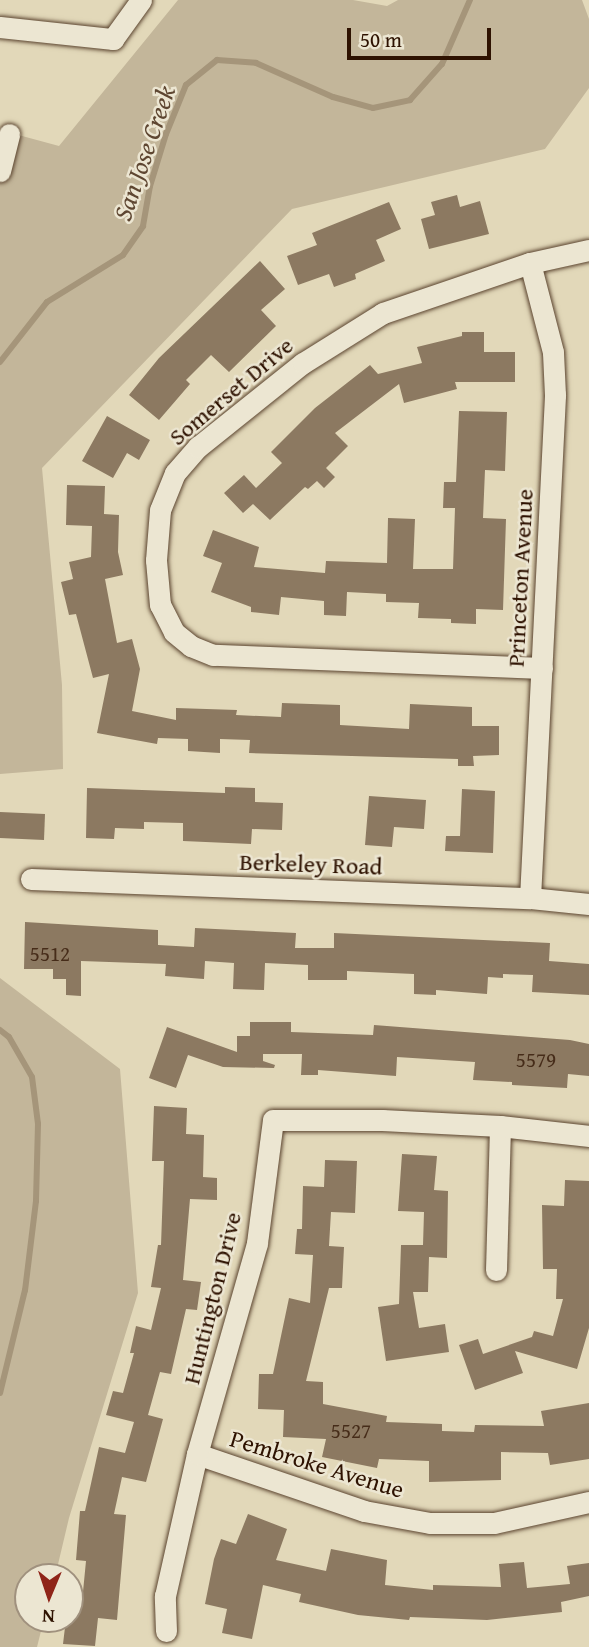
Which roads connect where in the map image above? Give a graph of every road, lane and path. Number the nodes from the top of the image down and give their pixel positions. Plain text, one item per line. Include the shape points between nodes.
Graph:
1 (141, 0) edge
2 (0, 27) edge
3 (9, 134) dead end
4 (0, 171) edge
5 (589, 250) edge
6 (530, 263) junction
7 (542, 668) junction
8 (31, 879) dead end
9 (530, 898) junction
10 (589, 904) edge
11 (500, 1126) junction
12 (589, 1136) edge
13 (496, 1270) dead end
14 (197, 1454) junction
15 (589, 1502) edge
16 (166, 1631) dead end

1 - 2 street via 113,39
3 - 4 street
5 - 6 street, Somerset Drive
6 - 7 street, Princeton Avenue via 553,352 555,395
6 - 7 street, Somerset Drive via 383,313 303,363 229,421 176,473 160,510 156,560 163,612 183,639 213,655
7 - 9 street, Princeton Avenue
8 - 9 street, Berkeley Road
9 - 10 street, Berkeley Road
11 - 12 street, Huntington Drive
11 - 13 street
11 - 14 street, Huntington Drive via 273,1121 257,1243
14 - 15 street, Pembroke Avenue via 364,1511 430,1523 494,1523
14 - 16 street, Huntington Drive via 165,1596

